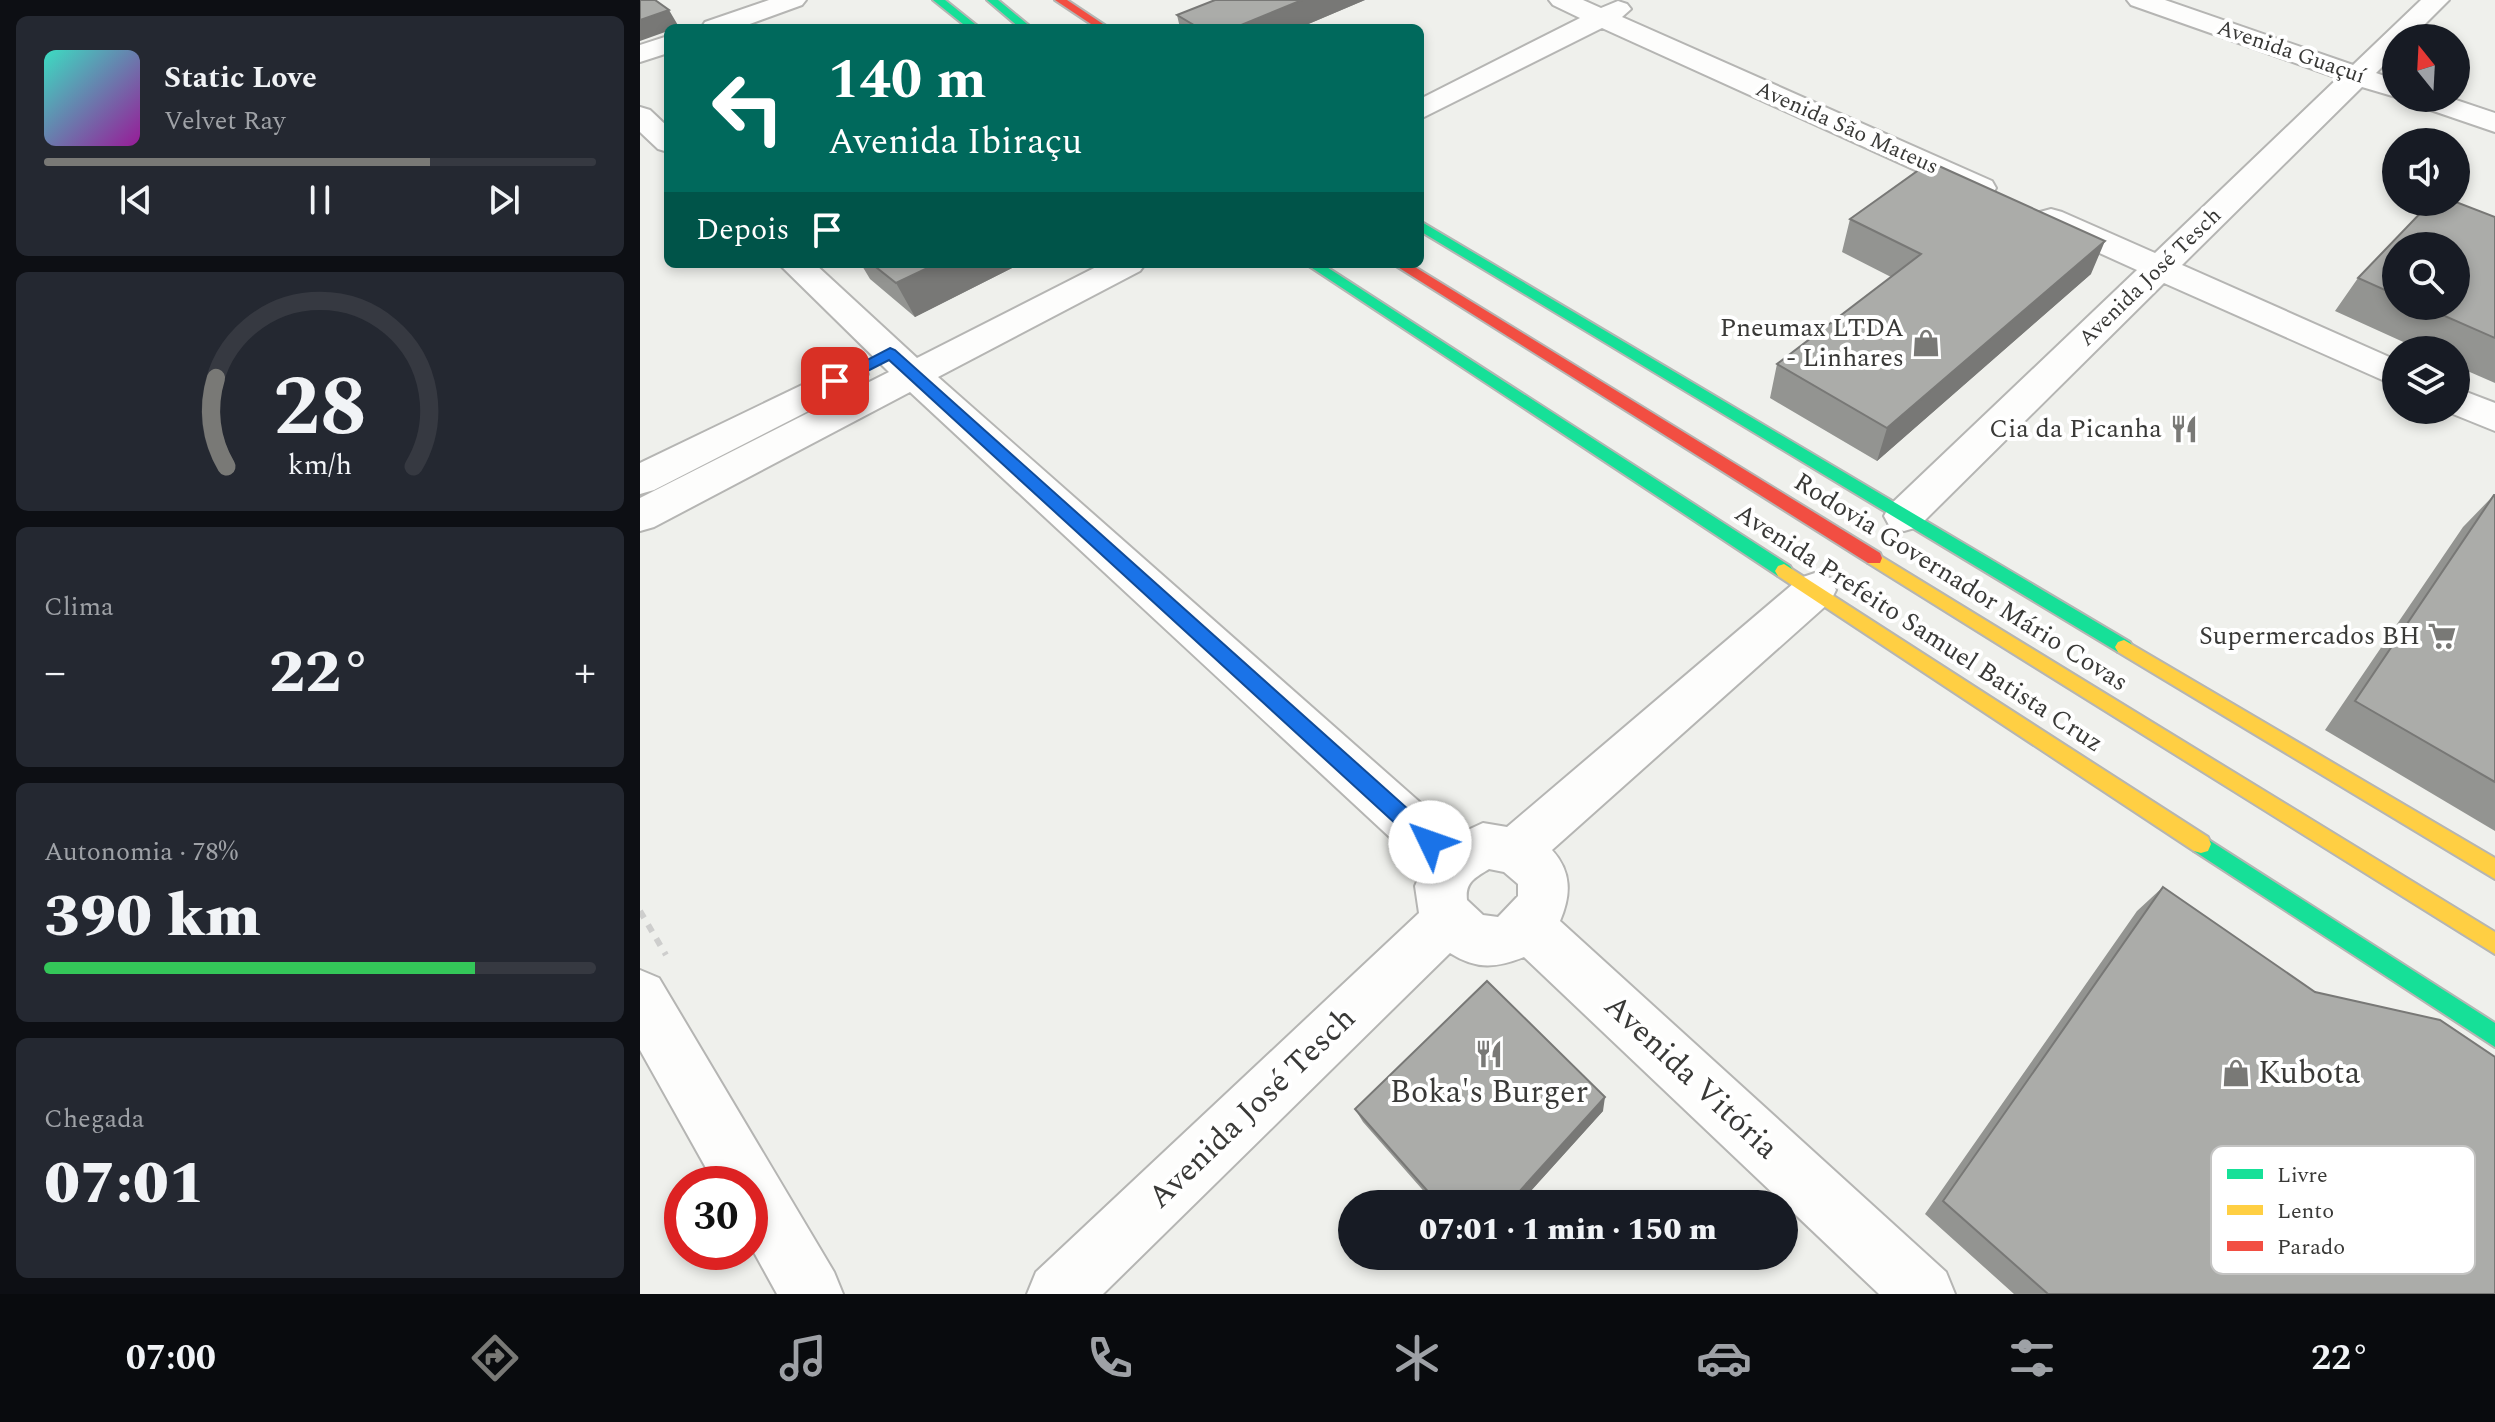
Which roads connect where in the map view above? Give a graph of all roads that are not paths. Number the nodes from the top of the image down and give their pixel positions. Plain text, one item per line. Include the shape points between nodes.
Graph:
1 (793, 0) edge
2 (938, 0) edge
3 (992, 0) edge
4 (1060, 0) edge
5 (1636, 0) edge
6 (2140, 0) edge
7 (2436, 0) edge
8 (1581, 6) edge
9 (725, 24) edge
10 (970, 24) edge
11 (1022, 24) edge
12 (1098, 24) edge
13 (2411, 24) edge
14 (664, 45) edge
15 (2382, 52) edge
16 (640, 54) edge
17 (2358, 76) junction
18 (1424, 81) edge
19 (2382, 84) edge
20 (1424, 107) edge
21 (2463, 112) edge
22 (640, 116) edge
23 (2495, 123) edge
24 (664, 139) edge
25 (2002, 197) edge
26 (2031, 210) edge
27 (1424, 227) edge
28 (800, 268) edge
29 (1059, 268) edge
30 (1119, 268) edge
31 (1319, 268) edge
32 (1406, 268) edge
33 (2160, 268) junction
34 (902, 364) junction
35 (2382, 368) edge
36 (2470, 407) edge
37 (2495, 418) edge
38 (640, 480) edge
39 (640, 516) edge
40 (1904, 516) junction
41 (1815, 590) junction
42 (1516, 850) junction
43 (1453, 863) junction
44 (2495, 869) edge
45 (1447, 921) junction
46 (1528, 926) junction
47 (2495, 944) edge
48 (640, 997) edge
49 (2495, 1036) edge
50 (737, 1166) edge
51 (768, 1219) edge
52 (812, 1294) edge
53 (1058, 1294) edge
54 (1924, 1294) edge

1 - 9 street
2 - 10 main road
3 - 11 main road
4 - 12 main road
5 - 8 street
6 - 17 street, Avenida Guaçuí
7 - 13 street, Avenida José Tesch
8 - 18 street
8 - 20 street
8 - 25 street, Avenida São Mateus
14 - 16 street
15 - 17 street, Avenida José Tesch
17 - 19 street, Avenida Guaçuí
17 - 33 street, Avenida José Tesch
21 - 23 street
22 - 24 street
26 - 33 street
27 - 40 main road
28 - 34 street
29 - 34 street
30 - 34 street
31 - 41 main road, Avenida Prefeito Samuel Batista Cruz
32 - 47 main road, Rodovia Governador Mário Covas
33 - 35 street
33 - 40 street, Avenida José Tesch
34 - 38 street
34 - 39 street
34 - 43 street
36 - 37 street
40 - 44 main road
41 - 42 street
41 - 49 main road, Avenida Prefeito Samuel Batista Cruz
42 - 43 street via 1483,846
42 - 46 street via 1535,866 1544,889
43 - 45 street via 1440,892
45 - 46 street via 1458,933 1489,943 1506,940
45 - 53 street, Avenida José Tesch
46 - 54 street, Avenida Vitória
48 - 50 street
51 - 52 street

